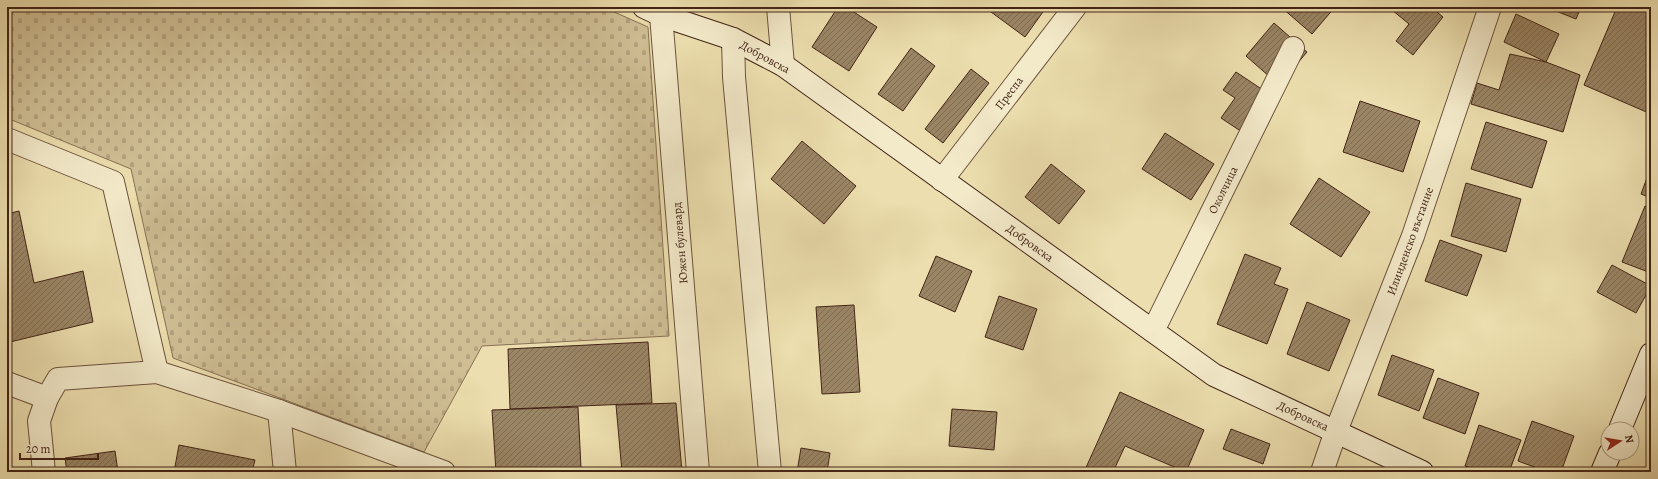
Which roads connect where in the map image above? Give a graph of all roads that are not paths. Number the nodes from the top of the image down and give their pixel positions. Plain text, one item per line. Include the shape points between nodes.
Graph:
1 (778, 7) edge
2 (1075, 7) edge
3 (1490, 7) edge
4 (653, 11) edge
5 (733, 39) junction
6 (1293, 48) dead end
7 (783, 65) junction
8 (7, 139) edge
9 (942, 180) junction
10 (1153, 332) junction
11 (1651, 354) edge
12 (157, 372) junction
13 (7, 383) edge
14 (47, 398) junction
15 (279, 411) junction
16 (1623, 421) edge
17 (1336, 431) junction
18 (1607, 461) edge
19 (44, 472) edge
20 (285, 472) edge
21 (444, 472) edge
22 (698, 472) edge
23 (770, 472) edge
24 (1322, 472) edge
25 (1422, 472) edge
26 (1602, 472) edge

1 - 7 street
2 - 9 street, Преспа
3 - 17 street, Илинденско въстание via 1413,236
4 - 5 street, Добровска
4 - 22 street, Южен булевард
5 - 7 street, Добровска
5 - 23 street via 734,77
6 - 10 street, Околчица
7 - 9 street, Добровска
8 - 12 street via 113,182
9 - 10 street, Добровска
10 - 17 street, Добровска via 1214,375
11 - 16 street
12 - 14 street via 58,380
12 - 15 street
13 - 14 street
14 - 19 street via 39,421
15 - 20 street
15 - 21 street
17 - 24 street, Илинденско въстание
17 - 25 street, Добровска
18 - 26 street

